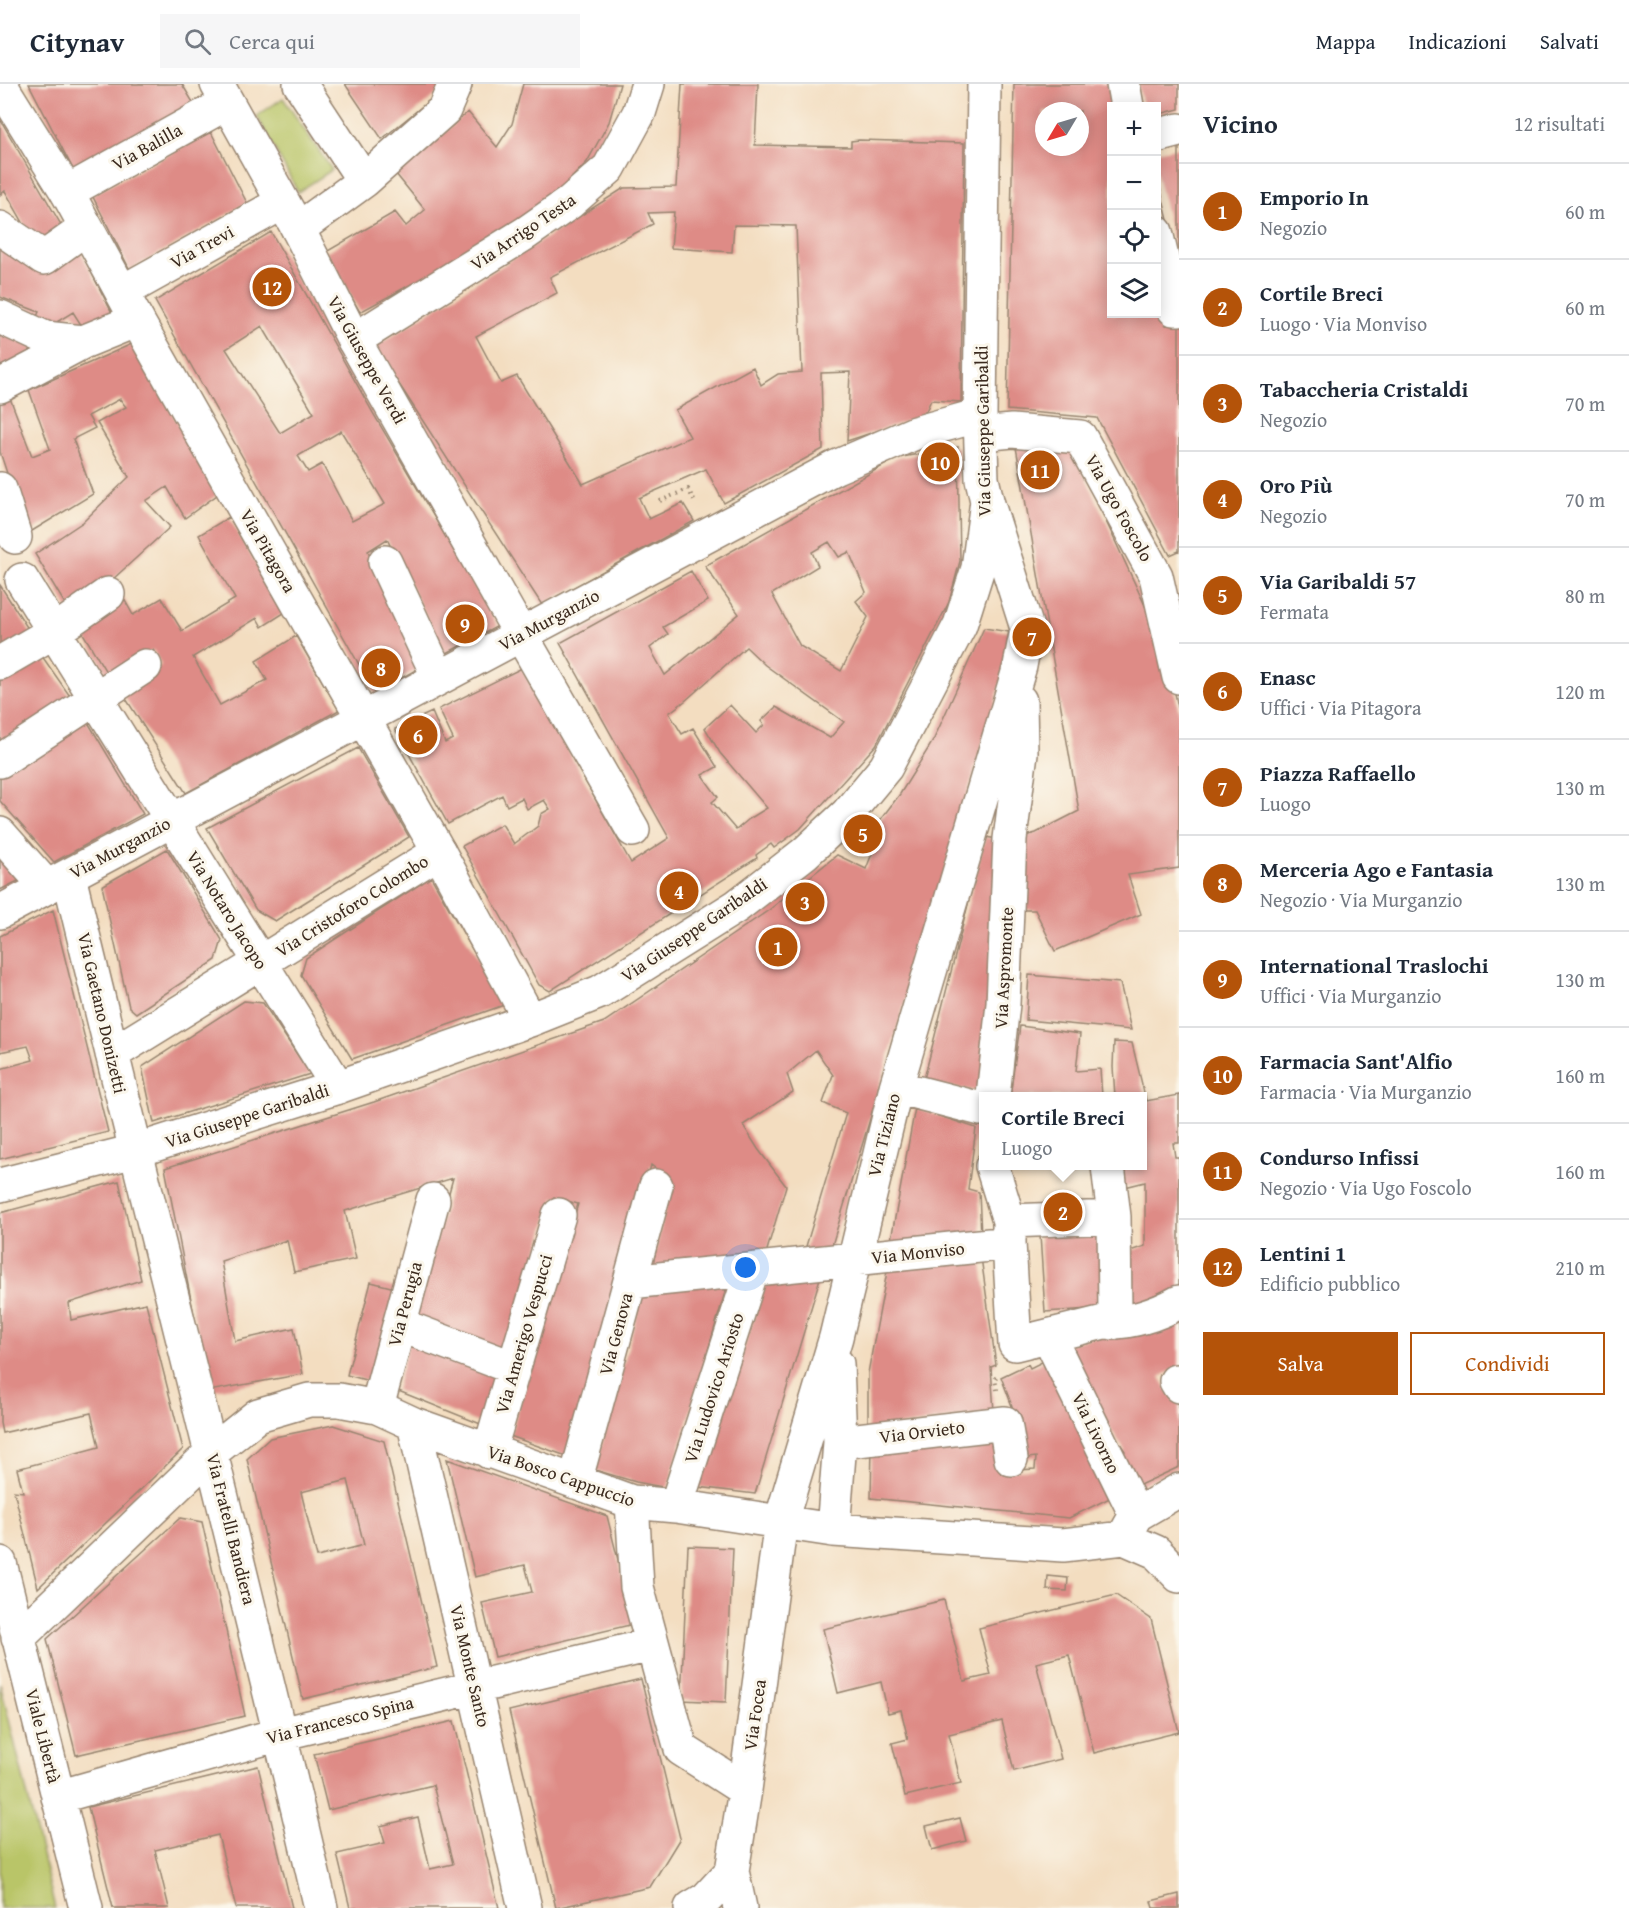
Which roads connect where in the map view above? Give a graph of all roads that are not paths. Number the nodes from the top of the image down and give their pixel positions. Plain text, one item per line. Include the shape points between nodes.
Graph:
1 (0, 84) edge
2 (300, 84) edge
3 (455, 84) edge
4 (648, 84) edge
5 (984, 84) edge
6 (1123, 84) edge
7 (222, 93) edge
8 (1126, 102) edge
9 (1179, 130) edge
10 (1161, 135) edge
11 (364, 181) junction
12 (68, 192) junction
13 (290, 216) junction
14 (0, 228) edge
15 (86, 228) junction
16 (1161, 253) edge
17 (122, 292) junction
18 (1179, 309) edge
19 (0, 317) edge
20 (137, 320) junction
21 (354, 340) junction
22 (83, 342) junction
23 (0, 386) edge
24 (981, 424) junction
25 (0, 489) edge
26 (987, 501) junction
27 (15, 537) dead end
28 (385, 562) dead end
29 (1167, 570) edge
30 (22, 580) dead end
31 (108, 594) dead end
32 (1179, 605) edge
33 (55, 631) junction
34 (521, 634) junction
35 (0, 663) edge
36 (145, 666) dead end
37 (1020, 666) junction
38 (1179, 677) edge
39 (439, 678) junction
40 (97, 699) junction
41 (363, 719) junction
42 (0, 761) edge
43 (172, 821) junction
44 (633, 830) dead end
45 (0, 834) edge
46 (439, 852) junction
47 (58, 881) junction
48 (0, 912) edge
49 (259, 963) junction
50 (530, 1020) junction
51 (112, 1054) junction
52 (338, 1087) junction
53 (896, 1087) junction
54 (989, 1092) edge
55 (979, 1102) edge
56 (135, 1151) junction
57 (992, 1170) edge
58 (1108, 1170) edge
59 (0, 1185) edge
60 (656, 1186) dead end
61 (433, 1200) dead end
62 (559, 1215) dead end
63 (1114, 1217) junction
64 (1000, 1237) junction
65 (854, 1259) junction
66 (752, 1270) junction
67 (630, 1282) junction
68 (1179, 1302) edge
69 (1108, 1323) junction
70 (400, 1325) junction
71 (836, 1337) junction
72 (1053, 1344) junction
73 (514, 1368) junction
74 (377, 1407) junction
75 (414, 1424) junction
76 (840, 1442) junction
77 (212, 1452) junction
78 (489, 1452) junction
79 (1011, 1459) dead end
80 (575, 1482) junction
81 (1179, 1490) edge
82 (633, 1502) junction
83 (676, 1506) junction
84 (781, 1521) junction
85 (1130, 1526) junction
86 (833, 1530) junction
87 (0, 1563) edge
88 (1179, 1576) edge
89 (18, 1638) junction
90 (638, 1649) junction
91 (475, 1688) junction
92 (280, 1734) junction
93 (745, 1790) junction
94 (58, 1797) junction
95 (732, 1870) junction
96 (86, 1908) edge
97 (321, 1908) edge
98 (525, 1908) edge
99 (691, 1908) edge
100 (740, 1908) edge

1 - 12 street, Via Pitagora
2 - 11 street
3 - 11 street, Via Trevi via 444,110
4 - 21 street, Via Arrigo Testa via 639,113 609,168 577,196 526,233
5 - 24 street, Via Giuseppe Garibaldi
6 - 8 street
7 - 12 street, Via Balilla
7 - 13 street, Via Giuseppe Verdi
9 - 10 street
11 - 13 street, Via Trevi
12 - 15 street, Via Pitagora
13 - 17 street, Via Trevi
13 - 21 street, Via Giuseppe Verdi
14 - 15 street via 44,258
15 - 17 street, Via Pitagora
16 - 18 street via 1174,309
17 - 20 street, Via Pitagora
19 - 22 street via 45,338
20 - 22 street
20 - 41 street, Via Pitagora
21 - 34 street, Via Giuseppe Verdi
22 - 23 street
24 - 26 street, Via Giuseppe Garibaldi via 982,478
24 - 29 street, Via Ugo Foscolo via 1080,437
24 - 34 street, Via Murganzio via 915,433 836,467
25 - 27 street
26 - 37 street via 1027,628
26 - 50 street, Via Giuseppe Garibaldi via 978,568 960,625 886,767 847,814 737,906 600,992
28 - 39 street
29 - 32 street
29 - 38 street, Via Ugo Foscolo
30 - 33 street, Via Notaro Jacopo
31 - 33 street
33 - 35 street
33 - 40 street, Via Notaro Jacopo
34 - 39 street, Via Murganzio
34 - 44 street, Via Giuseppe Verdi
36 - 40 street
37 - 53 street, Via Tiziano
37 - 54 street, Via Aspromonte via 1021,753 1010,839 1003,1004
39 - 41 street, Via Murganzio
40 - 42 street
40 - 43 street, Via Notaro Jacopo
41 - 43 street, Via Murganzio
41 - 46 street, Via Pitagora
43 - 47 street, Via Murganzio
43 - 49 street, Via Notaro Jacopo
45 - 47 street
46 - 49 street, Via Cristoforo Colombo
46 - 50 street, Via Pitagora
47 - 48 street, Via Murganzio
47 - 51 street, Via Gaetano Donizetti
49 - 51 street, Via Cristoforo Colombo
49 - 52 street, Via Notaro Jacopo
50 - 52 street, Via Giuseppe Garibaldi
51 - 56 street, Via Gaetano Donizetti
52 - 56 street, Via Giuseppe Garibaldi
53 - 55 street
53 - 65 street, Via Tiziano
56 - 59 street, Via Giuseppe Garibaldi
56 - 77 street, Via Fratelli Bandiera
57 - 64 street
58 - 63 street
60 - 67 street, Via Genova
61 - 70 street, Via Perugia
62 - 73 street, Via Amerigo Vespucci
63 - 64 street, Via Monviso
63 - 69 street via 1115,1313
64 - 65 street, Via Monviso
64 - 72 street via 1016,1344
65 - 66 street, Via Monviso
65 - 71 street, Via Tiziano
66 - 67 street, Via Monviso
66 - 83 street, Via Ludovico Ariosto
67 - 80 street, Via Genova
68 - 69 street via 1146,1316
69 - 72 street
70 - 73 street
70 - 74 street, Via Perugia
71 - 76 street
71 - 84 street, Via Tiziano
72 - 85 street, Via Livorno
73 - 78 street, Via Amerigo Vespucci
74 - 75 street, Via Bosco Cappuccio
74 - 77 street, Via Bosco Cappuccio via 309,1400 258,1415
75 - 78 street, Via Bosco Cappuccio
75 - 91 street, Via Monte Santo
76 - 79 street, Via Orvieto via 1005,1423
76 - 86 street
77 - 89 street, Via Bosco Cappuccio
77 - 92 street, Via Fratelli Bandiera
78 - 80 street, Via Bosco Cappuccio
80 - 82 street, Via Bosco Cappuccio
81 - 85 street, Via Bosco Cappuccio
82 - 83 street, Via Bosco Cappuccio
82 - 90 street
83 - 84 street, Via Bosco Cappuccio
84 - 86 street, Via Bosco Cappuccio
84 - 93 street, Via Focea
85 - 86 street, Via Bosco Cappuccio via 1063,1545
85 - 88 street
87 - 89 street, Viale Libertà
89 - 94 street, Viale Libertà
90 - 91 street, Via Francesco Spina
90 - 93 street via 681,1749
91 - 92 street, Via Francesco Spina
91 - 98 street, Via Monte Santo
92 - 94 street, Via Francesco Spina
92 - 97 street, Via Fratelli Bandiera
93 - 95 street, Via Focea
94 - 96 street, Viale Libertà
95 - 99 street via 706,1899
95 - 100 street, Via Focea

